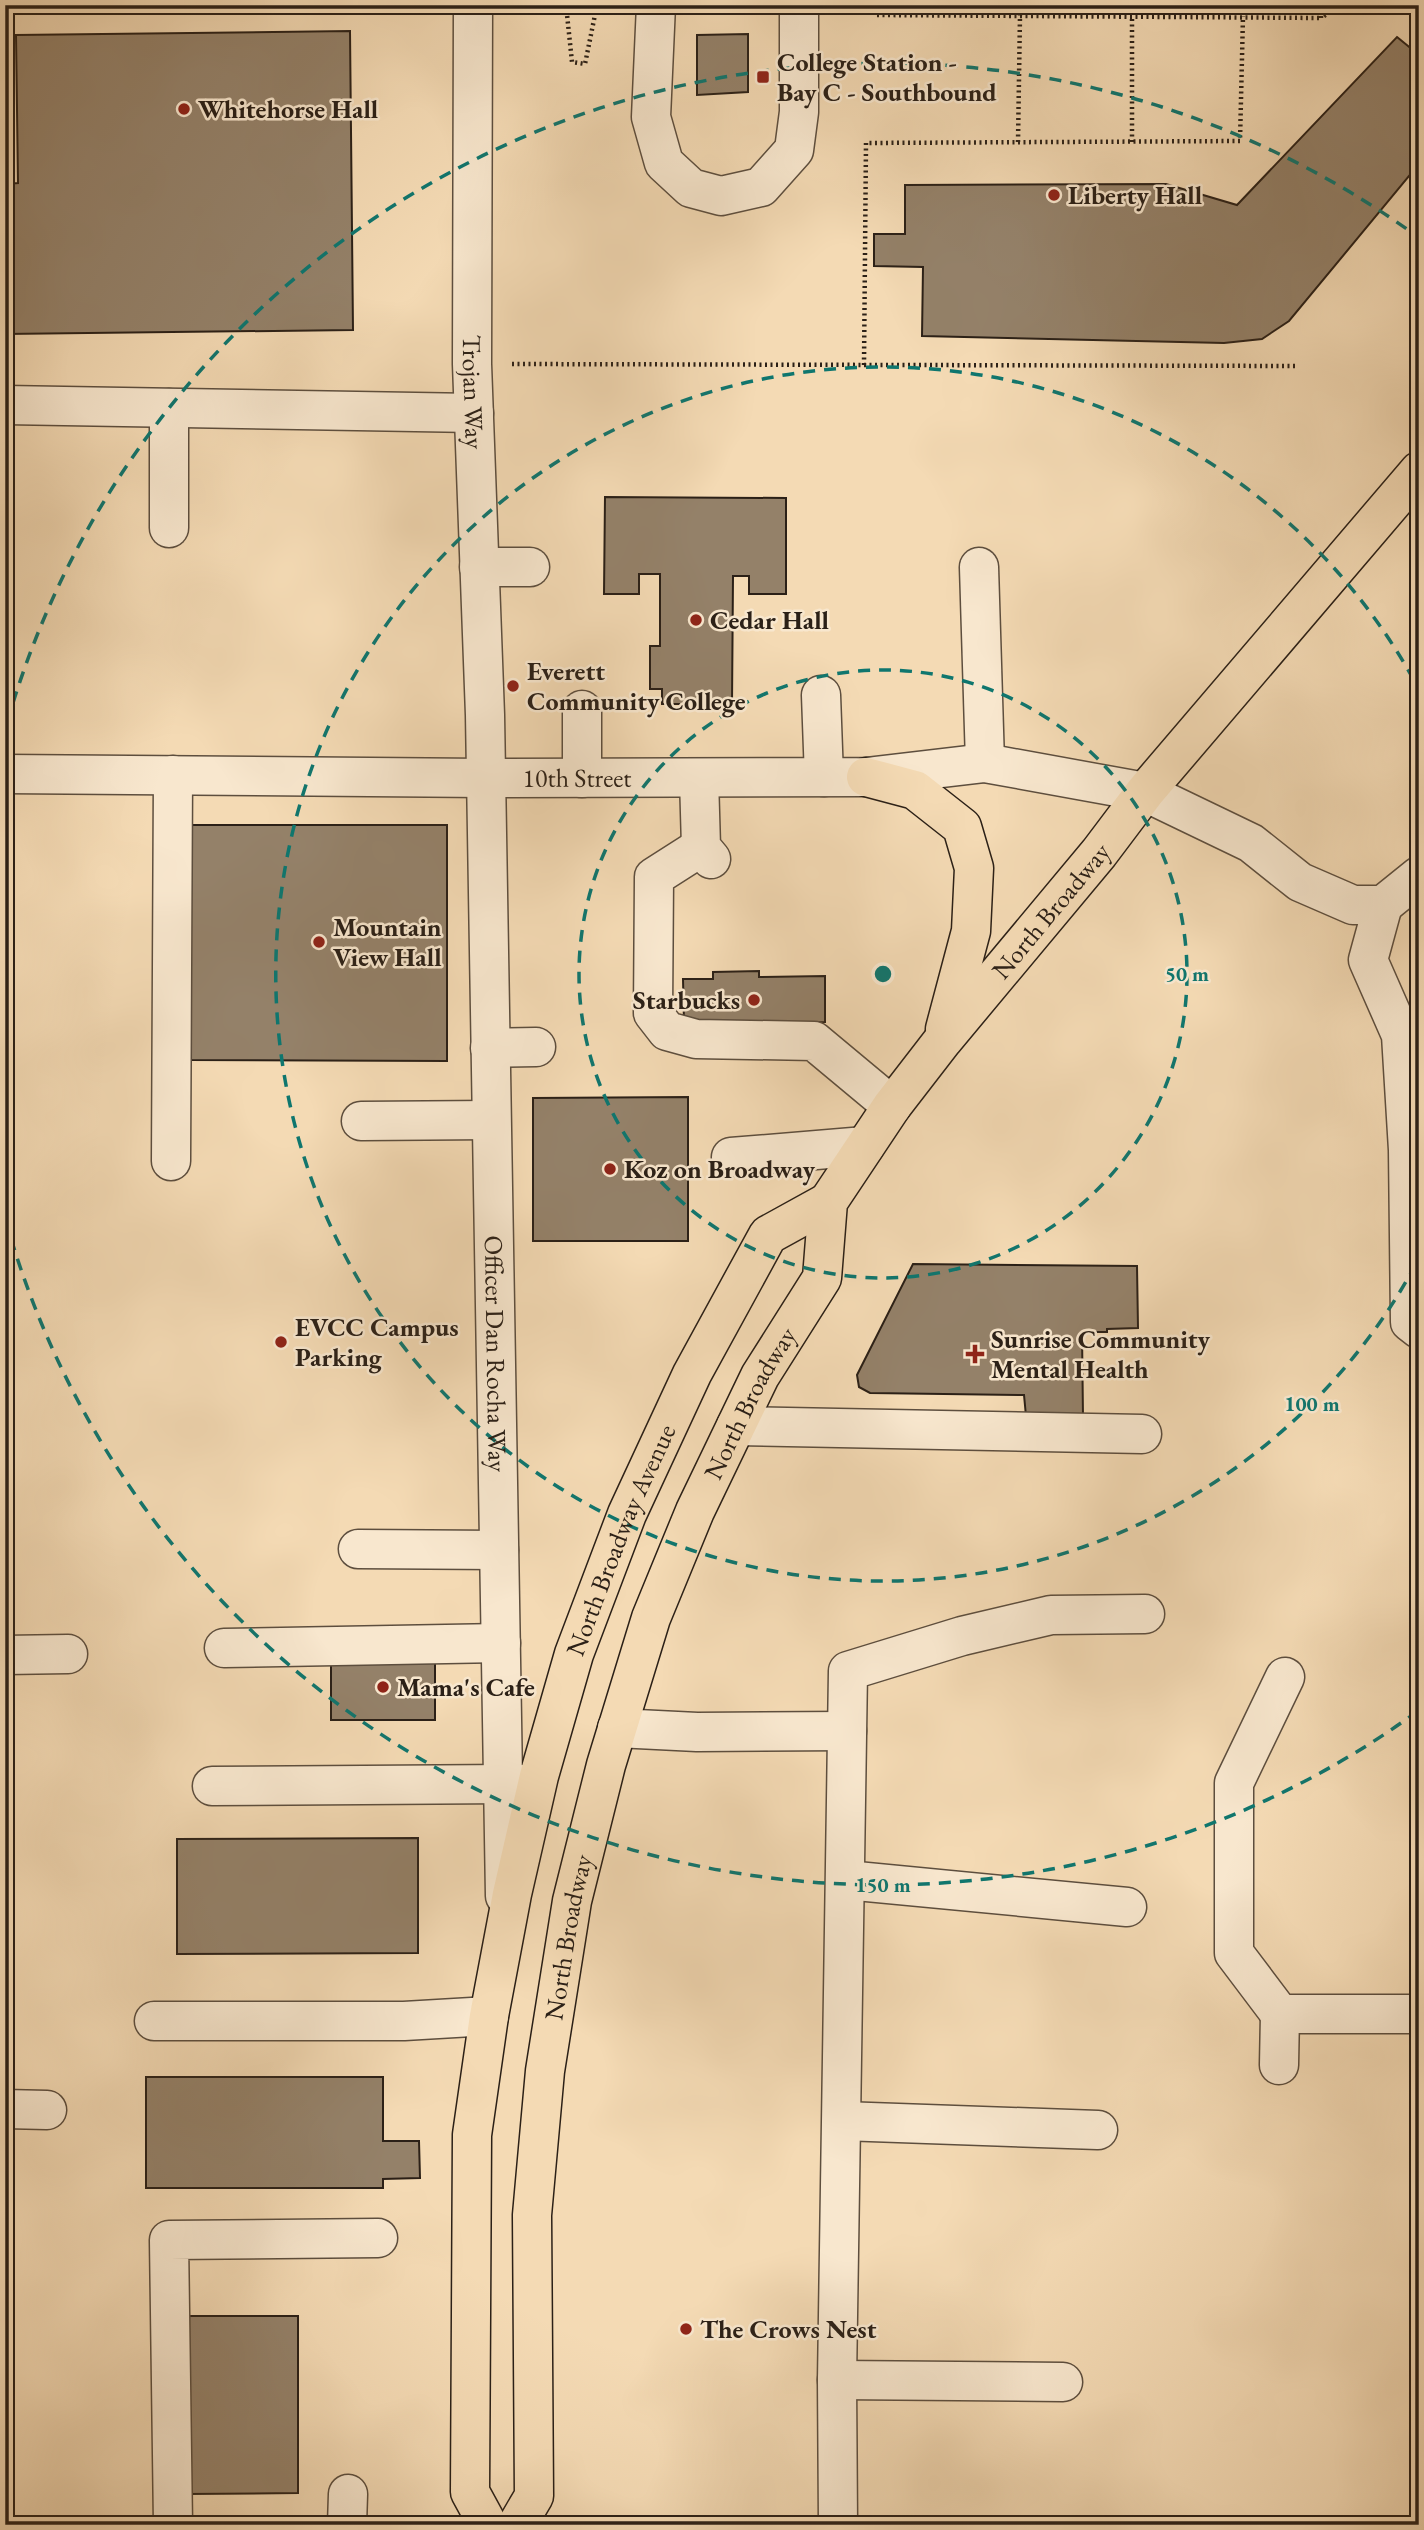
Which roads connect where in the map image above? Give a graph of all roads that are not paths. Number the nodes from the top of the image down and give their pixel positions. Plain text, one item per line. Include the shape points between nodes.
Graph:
1 (473, 5) edge
2 (656, 5) edge
3 (799, 5) edge
4 (5, 405) edge
5 (169, 408) junction
6 (474, 412) junction
7 (1419, 471) edge
8 (169, 528) dead end
9 (480, 567) junction
10 (530, 567) dead end
11 (979, 567) dead end
12 (821, 695) dead end
13 (582, 710) dead end
14 (985, 763) junction
15 (5, 774) edge
16 (173, 775) junction
17 (824, 777) junction
18 (866, 777) junction
19 (485, 778) junction
20 (582, 778) junction
21 (699, 778) junction
22 (1145, 792) junction
23 (1419, 876) edge
24 (1383, 905) junction
25 (943, 1040) junction
26 (536, 1047) dead end
27 (490, 1048) junction
28 (892, 1106) junction
29 (491, 1120) junction
30 (361, 1121) dead end
31 (865, 1146) junction
32 (731, 1157) dead end
33 (171, 1161) dead end
34 (828, 1202) junction
35 (1419, 1329) edge
36 (736, 1426) junction
37 (1142, 1434) dead end
38 (358, 1549) dead end
39 (499, 1550) junction
40 (1145, 1614) dead end
41 (501, 1643) junction
42 (224, 1648) dead end
43 (68, 1654) dead end
44 (5, 1655) edge
45 (1285, 1677) dead end
46 (617, 1728) junction
47 (847, 1731) junction
48 (520, 1784) junction
49 (212, 1786) dead end
50 (846, 1881) junction
51 (1127, 1907) dead end
52 (1280, 2014) junction
53 (1419, 2014) edge
54 (489, 2016) junction
55 (154, 2021) dead end
56 (1279, 2065) dead end
57 (5, 2109) edge
58 (47, 2110) dead end
59 (842, 2121) junction
60 (1098, 2130) dead end
61 (378, 2238) dead end
62 (837, 2380) junction
63 (1062, 2382) dead end
64 (173, 2525) edge
65 (488, 2525) edge
66 (516, 2525) edge
67 (838, 2525) edge

1 - 6 street, Trojan Way
2 - 3 street via 652,117 664,163 691,188 721,196 761,187 794,150 799,112
4 - 5 street
5 - 6 street
5 - 8 street
6 - 9 street, Trojan Way
7 - 22 main road, North Broadway
9 - 10 street
9 - 19 street, Trojan Way
11 - 14 street
12 - 17 street
13 - 20 street
14 - 18 street, 10th Street
14 - 22 street, 10th Street
15 - 16 street, 10th Street
16 - 19 street, 10th Street
16 - 33 street
17 - 18 street, 10th Street
17 - 21 street, 10th Street
18 - 25 main road via 915,790 961,827 974,868 971,931
19 - 20 street, 10th Street
19 - 27 street, Officer Dan Rocha Way
20 - 21 street, 10th Street
21 - 28 street via 706,853 654,877 653,1013 667,1031 696,1039 814,1041
22 - 24 street, 10th Street via 1251,843 1300,882 1353,905
22 - 25 main road, North Broadway
23 - 24 street
24 - 35 street via 1367,960 1401,1035 1410,1322
25 - 28 main road, North Broadway
26 - 27 street
27 - 29 street, Officer Dan Rocha Way
28 - 31 main road, North Broadway
29 - 30 street
29 - 39 street, Officer Dan Rocha Way
31 - 32 street
31 - 34 main road, North Broadway
34 - 36 main road, North Broadway via 822,1278 760,1376
34 - 48 main road, North Broadway Avenue via 768,1235 692,1374 627,1514
36 - 37 street
36 - 46 main road, North Broadway via 651,1618
38 - 39 street
39 - 41 street, Officer Dan Rocha Way
40 - 47 street via 1051,1615 848,1671
41 - 42 street
41 - 48 street, Officer Dan Rocha Way
43 - 44 street
45 - 52 street via 1234,1783 1234,1953
46 - 47 street
46 - 66 main road, North Broadway via 572,1902 545,2071 532,2216 534,2496
47 - 50 street
48 - 49 street
48 - 54 main road, North Broadway Avenue via 505,1931
50 - 51 street
50 - 59 street
52 - 53 street
52 - 56 street
54 - 55 street via 404,2021
54 - 65 main road via 472,2136 470,2479 470,2492
57 - 58 street
59 - 60 street
59 - 62 street
61 - 64 street via 169,2240
62 - 63 street
62 - 67 street

